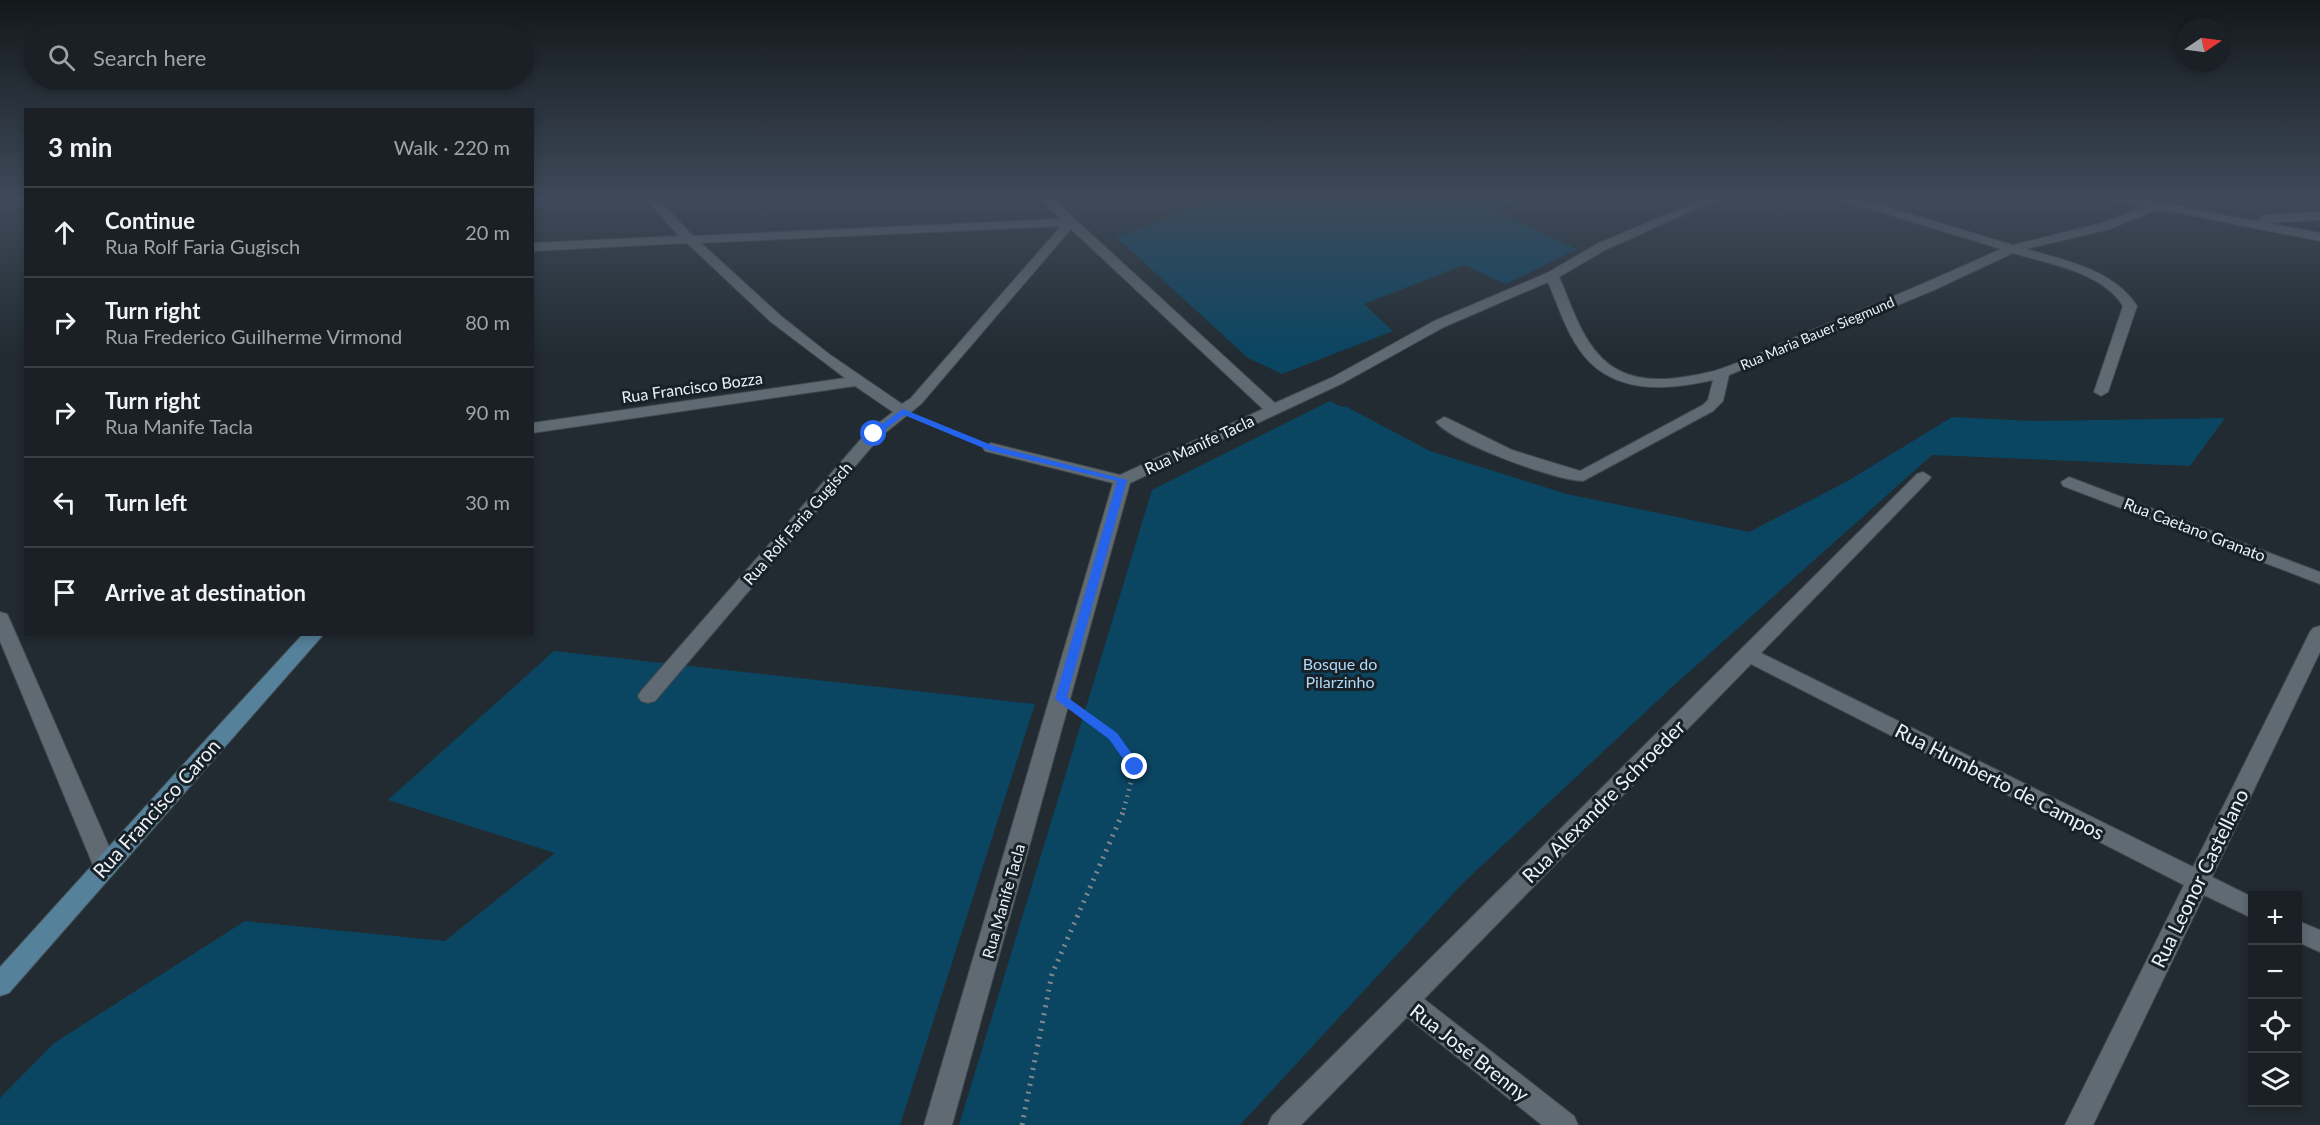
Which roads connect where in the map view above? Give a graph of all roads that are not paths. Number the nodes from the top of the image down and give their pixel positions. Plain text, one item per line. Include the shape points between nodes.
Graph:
1 (701, 250) edge
2 (1047, 250) edge
3 (1101, 250) edge
4 (1598, 250) edge
5 (2011, 250) edge
6 (2014, 250) edge
7 (1552, 276) junction
8 (1722, 373) junction
9 (856, 381) junction
10 (2102, 392) dead end
11 (1273, 410) junction
12 (903, 411) junction
13 (1444, 422) dead end
14 (534, 428) edge
15 (991, 448) road end
16 (1923, 477) dead end
17 (1122, 480) junction
18 (2069, 482) dead end
19 (2320, 578) edge
20 (0, 618) edge
21 (2320, 632) edge
22 (313, 636) edge
23 (1748, 654) junction
24 (648, 696) dead end
25 (105, 866) junction
26 (2198, 881) junction
27 (2248, 906) edge
28 (2302, 933) edge
29 (2320, 942) edge
30 (0, 985) edge
31 (1405, 1000) junction
32 (939, 1125) edge
33 (1282, 1125) edge
34 (1564, 1125) edge
35 (2079, 1125) edge

1 - 9 street via 776,319
2 - 12 street, Rua Rolf Faria Gugisch via 916,402
3 - 11 street
4 - 7 street, Rua Manife Tacla
5 - 8 street, Rua Maria Bauer Siegmund
6 - 10 street via 2089,273 2126,298 2129,313
7 - 8 street via 1586,349 1610,373 1649,384 1685,382
7 - 11 street, Rua Manife Tacla via 1439,324 1367,366
8 - 13 street, Rua Maria Bauer Siegmund via 1715,400 1708,408 1583,477 1503,453
9 - 12 street
9 - 14 street, Rua Francisco Bozza
11 - 17 street, Rua Manife Tacla
12 - 24 street, Rua Rolf Faria Gugisch via 874,434
15 - 17 street
16 - 23 street, Rua Alexandre Schroeder
17 - 32 street, Rua Manife Tacla
18 - 19 street, Rua Caetano Granato
20 - 25 street
21 - 26 street, Rua Leonor Castellano
22 - 25 street, Rua Francisco Caron
23 - 26 street, Rua Humberto de Campos
23 - 31 street, Rua Alexandre Schroeder
25 - 30 street, Rua Francisco Caron
26 - 27 street, Rua Humberto de Campos
26 - 35 street, Rua Leonor Castellano
28 - 29 street
31 - 33 street, Rua Alexandre Schroeder
31 - 34 street, Rua José Brenny

